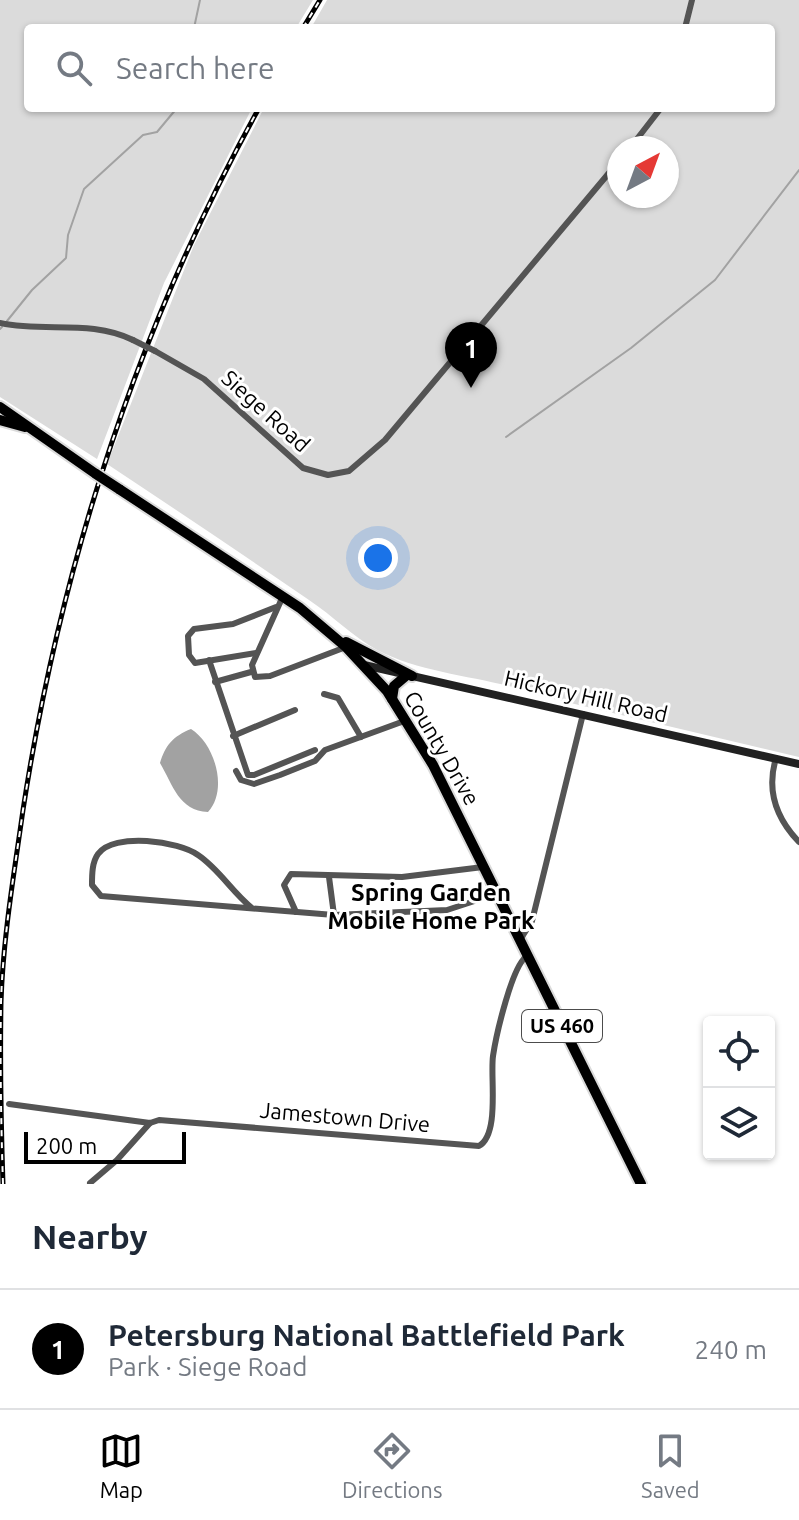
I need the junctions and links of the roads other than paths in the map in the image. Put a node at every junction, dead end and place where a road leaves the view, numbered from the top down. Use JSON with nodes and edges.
{"nodes":[{"id":1,"x":692,"y":0,"type":"edge"},
{"id":2,"x":686,"y":24,"type":"edge"},
{"id":3,"x":658,"y":112,"type":"edge"},
{"id":4,"x":639,"y":136,"type":"edge"},
{"id":5,"x":607,"y":175,"type":"edge"},
{"id":6,"x":0,"y":323,"type":"edge"},
{"id":7,"x":0,"y":407,"type":"edge"},
{"id":8,"x":0,"y":420,"type":"edge"},
{"id":9,"x":25,"y":427,"type":"junction"},
{"id":10,"x":283,"y":596,"type":"junction"},
{"id":11,"x":276,"y":607,"type":"junction"},
{"id":12,"x":334,"y":636,"type":"junction"},
{"id":13,"x":346,"y":647,"type":"junction"},
{"id":14,"x":256,"y":653,"type":"junction"},
{"id":15,"x":209,"y":660,"type":"junction"},
{"id":16,"x":364,"y":665,"type":"junction"},
{"id":17,"x":251,"y":672,"type":"junction"},
{"id":18,"x":410,"y":675,"type":"junction"},
{"id":19,"x":215,"y":682,"type":"junction"},
{"id":20,"x":324,"y":694,"type":"dead end"},
{"id":21,"x":392,"y":699,"type":"junction"},
{"id":22,"x":295,"y":710,"type":"dead end"},
{"id":23,"x":583,"y":714,"type":"junction"},
{"id":24,"x":407,"y":720,"type":"junction"},
{"id":25,"x":233,"y":736,"type":"junction"},
{"id":26,"x":361,"y":737,"type":"junction"},
{"id":27,"x":315,"y":750,"type":"dead end"},
{"id":28,"x":776,"y":758,"type":"junction"},
{"id":29,"x":799,"y":764,"type":"edge"},
{"id":30,"x":236,"y":771,"type":"dead end"},
{"id":31,"x":799,"y":842,"type":"edge"},
{"id":32,"x":483,"y":867,"type":"junction"},
{"id":33,"x":329,"y":877,"type":"junction"},
{"id":34,"x":496,"y":894,"type":"junction"},
{"id":35,"x":252,"y":908,"type":"junction"},
{"id":36,"x":296,"y":912,"type":"junction"},
{"id":37,"x":334,"y":915,"type":"junction"},
{"id":38,"x":519,"y":940,"type":"junction"},
{"id":39,"x":527,"y":956,"type":"junction"},
{"id":40,"x":9,"y":1104,"type":"dead end"},
{"id":41,"x":150,"y":1123,"type":"junction"},
{"id":42,"x":90,"y":1183,"type":"edge"},
{"id":43,"x":641,"y":1184,"type":"edge"}],
"edges":[{"from":1,"to":2,"type":"street"},
{"from":3,"to":4,"type":"street"},
{"from":5,"to":6,"type":"street","name":"Siege Road","bridge":true},
{"from":7,"to":9,"type":"highway","name":"County Drive","number":"US 460"},
{"from":8,"to":9,"type":"highway","name":"County Drive","number":"US 460"},
{"from":9,"to":10,"type":"highway","name":"County Drive","number":"US 460","bridge":true},
{"from":10,"to":11,"type":"street"},
{"from":10,"to":12,"type":"highway","name":"County Drive","number":"US 460"},
{"from":11,"to":14,"type":"street"},
{"from":11,"to":15,"type":"street"},
{"from":12,"to":13,"type":"highway","name":"County Drive","number":"US 460"},
{"from":12,"to":18,"type":"highway"},
{"from":13,"to":16,"type":"highway","name":"County Drive","number":"US 460"},
{"from":13,"to":17,"type":"street"},
{"from":14,"to":15,"type":"street"},
{"from":14,"to":17,"type":"street"},
{"from":15,"to":19,"type":"street"},
{"from":16,"to":18,"type":"street","name":"Hickory Hill Road"},
{"from":16,"to":21,"type":"highway","name":"County Drive","number":"US 460"},
{"from":17,"to":19,"type":"street"},
{"from":18,"to":21,"type":"highway"},
{"from":18,"to":23,"type":"street","name":"Hickory Hill Road"},
{"from":19,"to":25,"type":"street"},
{"from":20,"to":26,"type":"street"},
{"from":21,"to":24,"type":"highway","name":"County Drive","number":"US 460"},
{"from":22,"to":25,"type":"street"},
{"from":23,"to":28,"type":"street","name":"Hickory Hill Road"},
{"from":23,"to":38,"type":"street"},
{"from":24,"to":26,"type":"street"},
{"from":24,"to":32,"type":"highway","name":"County Drive","number":"US 460"},
{"from":25,"to":27,"type":"street"},
{"from":26,"to":30,"type":"street"},
{"from":28,"to":29,"type":"street","name":"Hickory Hill Road"},
{"from":28,"to":31,"type":"street"},
{"from":32,"to":33,"type":"street"},
{"from":32,"to":34,"type":"highway","name":"County Drive","number":"US 460"},
{"from":33,"to":36,"type":"street"},
{"from":33,"to":37,"type":"street"},
{"from":34,"to":37,"type":"street"},
{"from":34,"to":38,"type":"highway","name":"County Drive","number":"US 460"},
{"from":35,"to":35,"type":"street"},
{"from":35,"to":36,"type":"street"},
{"from":36,"to":37,"type":"street"},
{"from":38,"to":39,"type":"highway","name":"County Drive","number":"US 460"},
{"from":39,"to":41,"type":"street","name":"Jamestown Drive"},
{"from":39,"to":43,"type":"highway","name":"County Drive","number":"US 460"},
{"from":40,"to":41,"type":"street","name":"Jamestown Drive"},
{"from":41,"to":42,"type":"street"}]}
